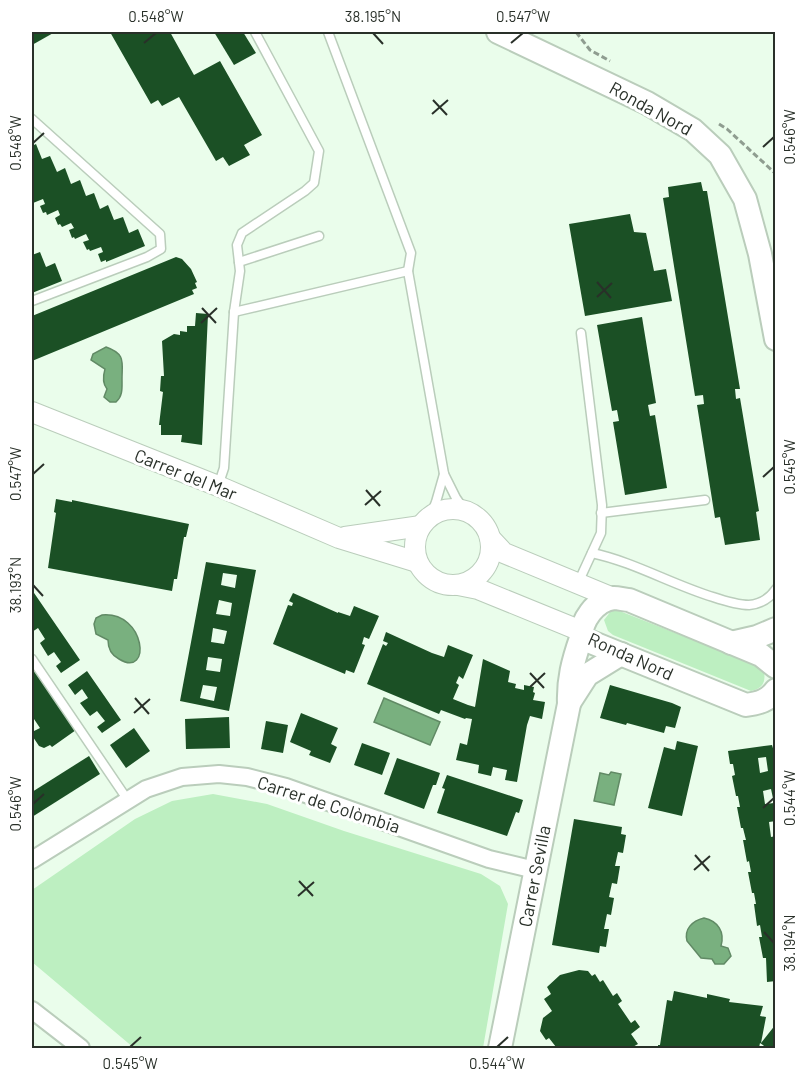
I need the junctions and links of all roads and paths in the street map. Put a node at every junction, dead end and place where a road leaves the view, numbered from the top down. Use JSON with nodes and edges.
{"nodes":[{"id":1,"x":255,"y":32,"type":"edge"},
{"id":2,"x":328,"y":32,"type":"edge"},
{"id":3,"x":498,"y":32,"type":"edge"},
{"id":4,"x":32,"y":119,"type":"edge"},
{"id":5,"x":319,"y":236,"type":"dead end"},
{"id":6,"x":239,"y":262,"type":"junction"},
{"id":7,"x":408,"y":271,"type":"junction"},
{"id":8,"x":32,"y":301,"type":"edge"},
{"id":9,"x":234,"y":312,"type":"junction"},
{"id":10,"x":581,"y":333,"type":"dead end"},
{"id":11,"x":776,"y":339,"type":"edge"},
{"id":12,"x":32,"y":412,"type":"edge"},
{"id":13,"x":444,"y":474,"type":"junction"},
{"id":14,"x":218,"y":486,"type":"junction"},
{"id":15,"x":705,"y":500,"type":"dead end"},
{"id":16,"x":465,"y":511,"type":"junction"},
{"id":17,"x":601,"y":513,"type":"junction"},
{"id":18,"x":425,"y":521,"type":"junction"},
{"id":19,"x":339,"y":538,"type":"junction"},
{"id":20,"x":490,"y":538,"type":"junction"},
{"id":21,"x":592,"y":554,"type":"junction"},
{"id":22,"x":417,"y":561,"type":"junction"},
{"id":23,"x":578,"y":584,"type":"junction"},
{"id":24,"x":458,"y":585,"type":"junction"},
{"id":25,"x":776,"y":589,"type":"edge"},
{"id":26,"x":614,"y":598,"type":"junction"},
{"id":27,"x":776,"y":628,"type":"edge"},
{"id":28,"x":581,"y":634,"type":"junction"},
{"id":29,"x":731,"y":642,"type":"junction"},
{"id":30,"x":621,"y":654,"type":"junction"},
{"id":31,"x":32,"y":659,"type":"edge"},
{"id":32,"x":776,"y":667,"type":"edge"},
{"id":33,"x":774,"y":697,"type":"edge"},
{"id":34,"x":568,"y":704,"type":"junction"},
{"id":35,"x":127,"y":799,"type":"junction"},
{"id":36,"x":32,"y":860,"type":"edge"},
{"id":37,"x":535,"y":870,"type":"junction"},
{"id":38,"x":32,"y":1010,"type":"edge"},
{"id":39,"x":81,"y":1048,"type":"edge"},
{"id":40,"x":500,"y":1048,"type":"edge"}],
"edges":[{"from":1,"to":6,"type":"lane"},
{"from":2,"to":7,"type":"lane"},
{"from":3,"to":11,"type":"main road","name":"Ronda Nord"},
{"from":4,"to":8,"type":"lane"},
{"from":5,"to":6,"type":"lane"},
{"from":6,"to":9,"type":"lane"},
{"from":7,"to":9,"type":"lane"},
{"from":7,"to":13,"type":"lane"},
{"from":9,"to":14,"type":"lane"},
{"from":10,"to":17,"type":"lane"},
{"from":12,"to":14,"type":"street","name":"Carrer del Mar"},
{"from":13,"to":16,"type":"lane"},
{"from":13,"to":18,"type":"lane"},
{"from":14,"to":19,"type":"street","name":"Carrer del Mar"},
{"from":15,"to":17,"type":"lane"},
{"from":16,"to":18,"type":"street"},
{"from":16,"to":20,"type":"street"},
{"from":17,"to":21,"type":"lane"},
{"from":18,"to":19,"type":"street"},
{"from":18,"to":22,"type":"street"},
{"from":19,"to":22,"type":"street","name":"Carrer del Mar"},
{"from":20,"to":23,"type":"street"},
{"from":20,"to":24,"type":"street"},
{"from":21,"to":23,"type":"lane"},
{"from":21,"to":25,"type":"lane"},
{"from":22,"to":24,"type":"street"},
{"from":23,"to":26,"type":"street"},
{"from":24,"to":28,"type":"street"},
{"from":26,"to":28,"type":"main road","name":"Ronda Nord"},
{"from":26,"to":29,"type":"main road"},
{"from":27,"to":29,"type":"main road"},
{"from":28,"to":30,"type":"main road","name":"Ronda Nord"},
{"from":28,"to":34,"type":"main road","name":"Carrer Sevilla"},
{"from":29,"to":32,"type":"main road"},
{"from":30,"to":33,"type":"main road","name":"Ronda Nord"},
{"from":30,"to":34,"type":"main road","name":"Carrer Sevilla"},
{"from":31,"to":35,"type":"lane"},
{"from":34,"to":37,"type":"main road","name":"Carrer Sevilla"},
{"from":35,"to":36,"type":"street","name":"Carrer de Colòmbia"},
{"from":35,"to":37,"type":"street","name":"Carrer de Colòmbia"},
{"from":37,"to":40,"type":"main road","name":"Carrer Sevilla"},
{"from":38,"to":39,"type":"street"}]}
